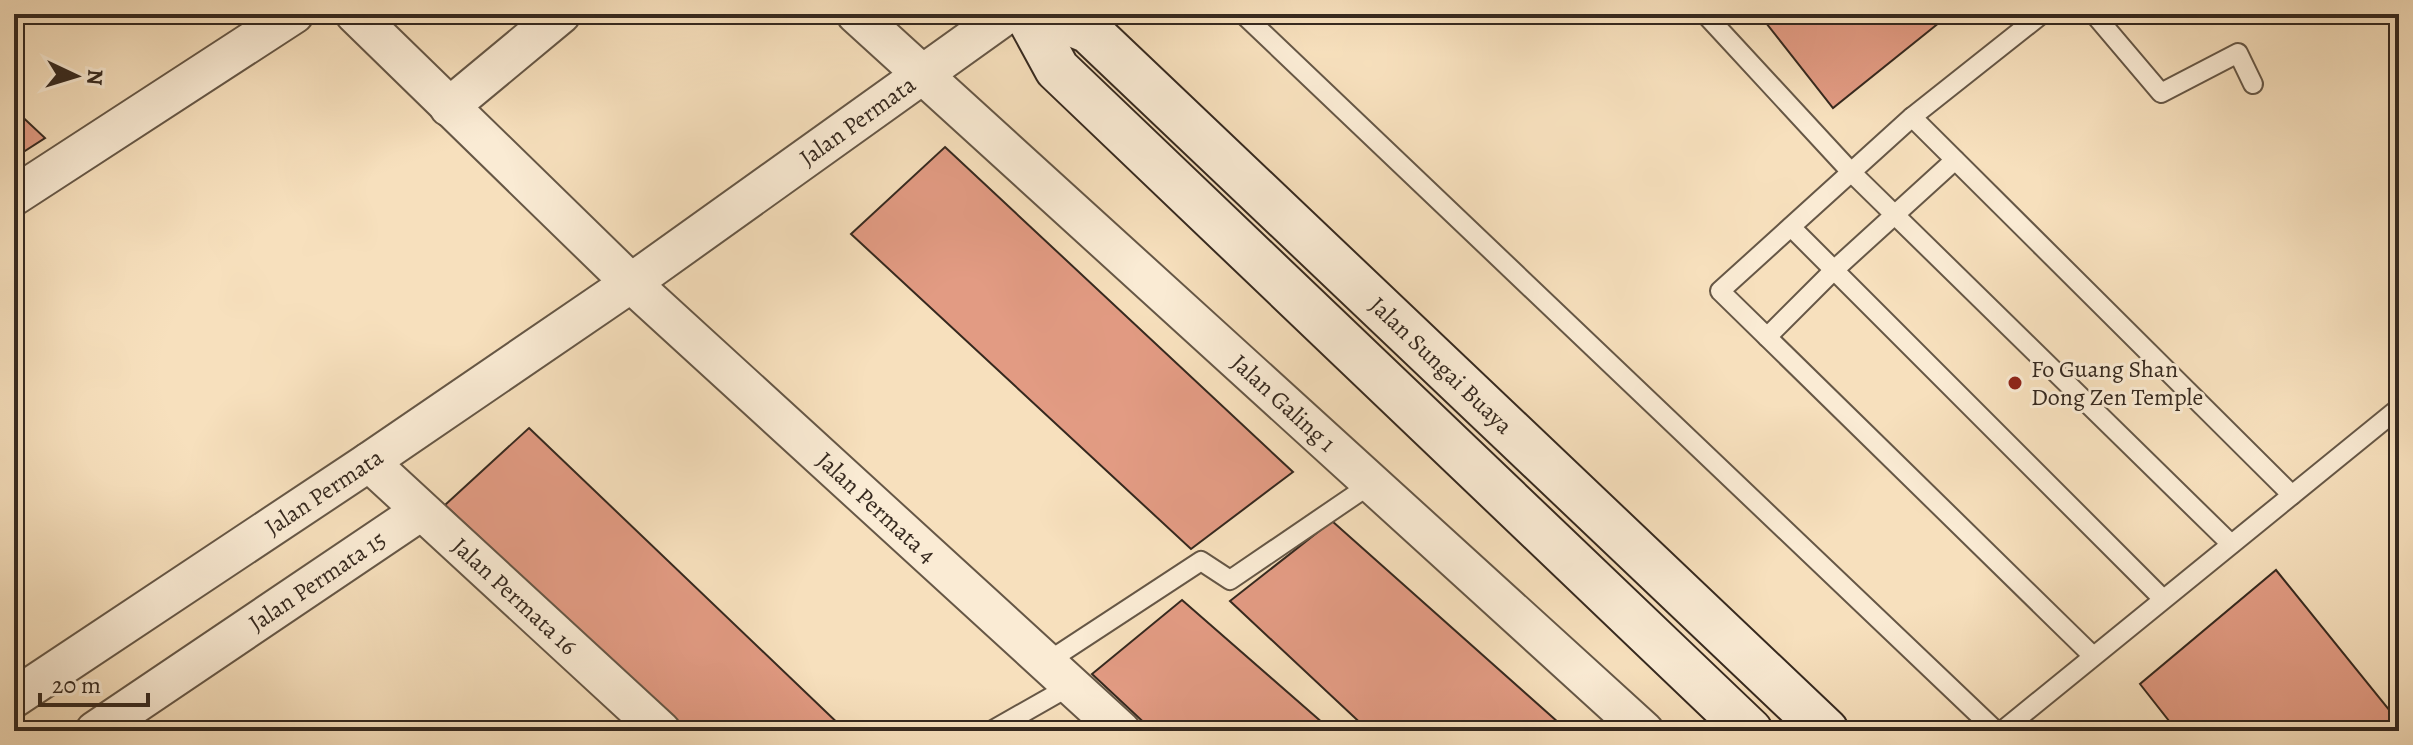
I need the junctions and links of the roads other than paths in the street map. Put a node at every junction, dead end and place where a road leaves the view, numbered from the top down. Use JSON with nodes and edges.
{"nodes":[{"id":1,"x":294,"y":14,"type":"edge"},
{"id":2,"x":355,"y":14,"type":"edge"},
{"id":3,"x":561,"y":14,"type":"edge"},
{"id":4,"x":856,"y":14,"type":"edge"},
{"id":5,"x":1007,"y":14,"type":"edge"},
{"id":6,"x":1027,"y":14,"type":"edge"},
{"id":7,"x":1048,"y":14,"type":"edge"},
{"id":8,"x":1243,"y":14,"type":"edge"},
{"id":9,"x":1705,"y":14,"type":"edge"},
{"id":10,"x":2042,"y":14,"type":"edge"},
{"id":11,"x":2094,"y":14,"type":"edge"},
{"id":12,"x":921,"y":75,"type":"junction"},
{"id":13,"x":2253,"y":84,"type":"dead end"},
{"id":14,"x":449,"y":107,"type":"junction"},
{"id":15,"x":1912,"y":117,"type":"junction"},
{"id":16,"x":1955,"y":160,"type":"junction"},
{"id":17,"x":1851,"y":172,"type":"junction"},
{"id":18,"x":14,"y":196,"type":"edge"},
{"id":19,"x":1895,"y":215,"type":"junction"},
{"id":20,"x":1791,"y":227,"type":"junction"},
{"id":21,"x":1834,"y":270,"type":"junction"},
{"id":22,"x":631,"y":283,"type":"junction"},
{"id":23,"x":1767,"y":337,"type":"junction"},
{"id":24,"x":2399,"y":408,"type":"edge"},
{"id":25,"x":369,"y":462,"type":"junction"},
{"id":26,"x":1371,"y":484,"type":"junction"},
{"id":27,"x":2292,"y":495,"type":"junction"},
{"id":28,"x":421,"y":511,"type":"junction"},
{"id":29,"x":2231,"y":544,"type":"junction"},
{"id":30,"x":2163,"y":599,"type":"junction"},
{"id":31,"x":2093,"y":656,"type":"junction"},
{"id":32,"x":1060,"y":674,"type":"junction"},
{"id":33,"x":14,"y":698,"type":"edge"},
{"id":34,"x":649,"y":728,"type":"edge"},
{"id":35,"x":95,"y":731,"type":"edge"},
{"id":36,"x":991,"y":731,"type":"edge"},
{"id":37,"x":1121,"y":731,"type":"edge"},
{"id":38,"x":1644,"y":731,"type":"edge"},
{"id":39,"x":1750,"y":731,"type":"edge"},
{"id":40,"x":1826,"y":731,"type":"edge"},
{"id":41,"x":1999,"y":731,"type":"edge"}],
"edges":[{"from":1,"to":18,"type":"street"},
{"from":2,"to":14,"type":"street"},
{"from":3,"to":14,"type":"street"},
{"from":4,"to":12,"type":"street","name":"Jalan Galing 1"},
{"from":5,"to":12,"type":"street","name":"Jalan Permata"},
{"from":6,"to":39,"type":"street","name":"Jalan Sungai Buaya"},
{"from":7,"to":40,"type":"street","name":"Jalan Sungai Buaya"},
{"from":8,"to":41,"type":"lane"},
{"from":9,"to":17,"type":"lane"},
{"from":10,"to":15,"type":"lane"},
{"from":11,"to":13,"type":"lane"},
{"from":12,"to":22,"type":"street","name":"Jalan Permata"},
{"from":12,"to":26,"type":"street","name":"Jalan Galing 1"},
{"from":14,"to":22,"type":"street"},
{"from":15,"to":16,"type":"lane"},
{"from":15,"to":17,"type":"lane"},
{"from":16,"to":19,"type":"lane"},
{"from":16,"to":27,"type":"lane"},
{"from":17,"to":19,"type":"lane"},
{"from":17,"to":20,"type":"lane"},
{"from":19,"to":21,"type":"lane"},
{"from":19,"to":29,"type":"lane"},
{"from":20,"to":21,"type":"lane"},
{"from":20,"to":23,"type":"lane"},
{"from":21,"to":23,"type":"lane"},
{"from":21,"to":30,"type":"lane"},
{"from":22,"to":25,"type":"street","name":"Jalan Permata"},
{"from":22,"to":32,"type":"street","name":"Jalan Permata 4"},
{"from":23,"to":31,"type":"lane"},
{"from":24,"to":27,"type":"lane"},
{"from":25,"to":28,"type":"street","name":"Jalan Permata 16"},
{"from":25,"to":33,"type":"street","name":"Jalan Permata"},
{"from":26,"to":32,"type":"lane"},
{"from":26,"to":38,"type":"street","name":"Jalan Galing 1"},
{"from":27,"to":29,"type":"lane"},
{"from":28,"to":34,"type":"street","name":"Jalan Permata 16"},
{"from":28,"to":35,"type":"street","name":"Jalan Permata 15"},
{"from":29,"to":30,"type":"lane"},
{"from":30,"to":31,"type":"lane"},
{"from":31,"to":41,"type":"lane"},
{"from":32,"to":36,"type":"lane"},
{"from":32,"to":37,"type":"street","name":"Jalan Permata 4"}]}
